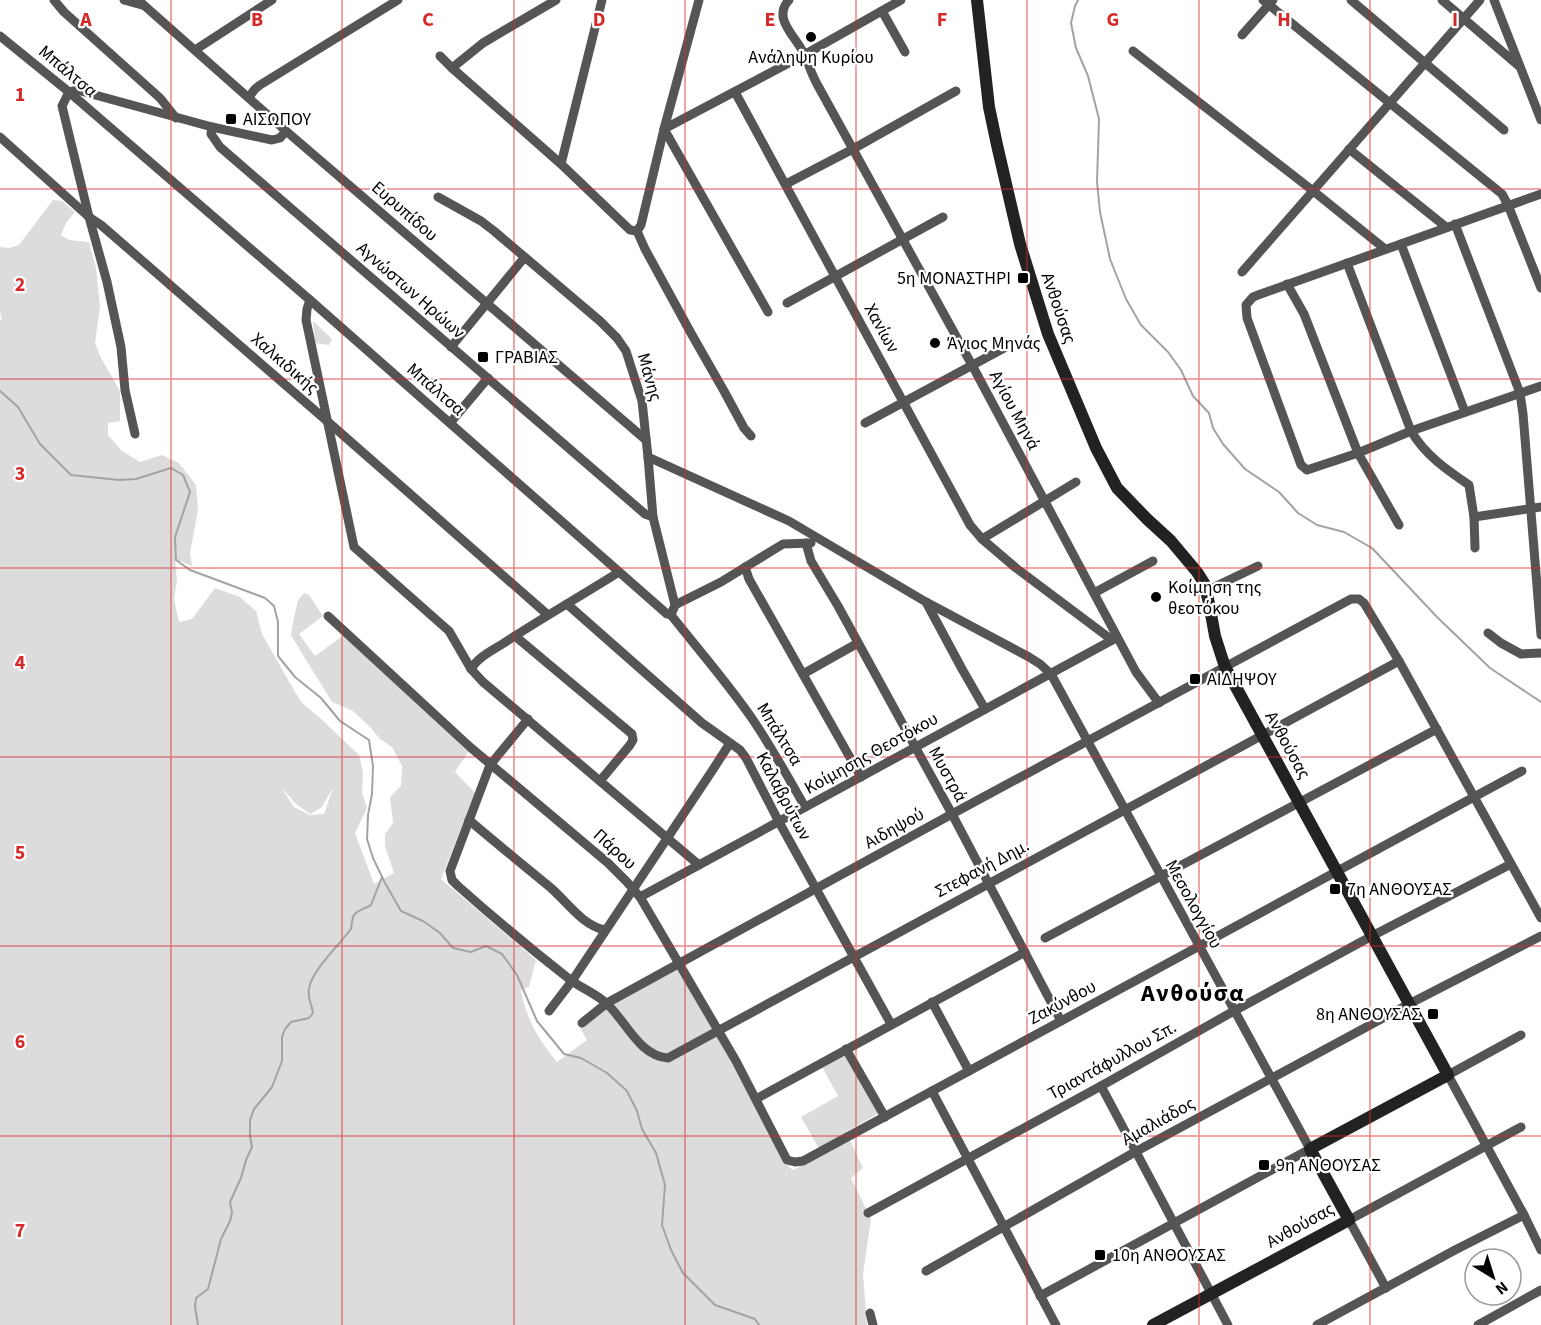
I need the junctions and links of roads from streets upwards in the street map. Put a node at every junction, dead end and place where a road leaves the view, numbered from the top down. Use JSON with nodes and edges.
{"nodes":[{"id":1,"x":54,"y":0,"type":"edge"},
{"id":2,"x":124,"y":0,"type":"edge"},
{"id":3,"x":272,"y":0,"type":"edge"},
{"id":4,"x":398,"y":0,"type":"edge"},
{"id":5,"x":556,"y":0,"type":"edge"},
{"id":6,"x":602,"y":0,"type":"edge"},
{"id":7,"x":699,"y":0,"type":"edge"},
{"id":8,"x":789,"y":0,"type":"edge"},
{"id":9,"x":901,"y":0,"type":"edge"},
{"id":10,"x":977,"y":0,"type":"edge"},
{"id":11,"x":1351,"y":0,"type":"edge"},
{"id":12,"x":1442,"y":0,"type":"edge"},
{"id":13,"x":1480,"y":0,"type":"edge"},
{"id":14,"x":1494,"y":0,"type":"edge"},
{"id":15,"x":145,"y":2,"type":"edge"},
{"id":16,"x":1268,"y":2,"type":"edge"},
{"id":17,"x":882,"y":10,"type":"junction"},
{"id":18,"x":1464,"y":18,"type":"junction"},
{"id":19,"x":1242,"y":35,"type":"dead end"},
{"id":20,"x":0,"y":36,"type":"edge"},
{"id":21,"x":195,"y":50,"type":"junction"},
{"id":22,"x":1133,"y":51,"type":"dead end"},
{"id":23,"x":905,"y":52,"type":"dead end"},
{"id":24,"x":804,"y":55,"type":"junction"},
{"id":25,"x":440,"y":56,"type":"dead end"},
{"id":26,"x":1425,"y":62,"type":"junction"},
{"id":27,"x":452,"y":68,"type":"junction"},
{"id":28,"x":1521,"y":68,"type":"junction"},
{"id":29,"x":69,"y":92,"type":"junction"},
{"id":30,"x":735,"y":92,"type":"junction"},
{"id":31,"x":956,"y":92,"type":"dead end"},
{"id":32,"x":249,"y":98,"type":"junction"},
{"id":33,"x":1389,"y":103,"type":"junction"},
{"id":34,"x":176,"y":118,"type":"junction"},
{"id":35,"x":1541,"y":120,"type":"edge"},
{"id":36,"x":212,"y":127,"type":"junction"},
{"id":37,"x":664,"y":129,"type":"junction"},
{"id":38,"x":1504,"y":130,"type":"dead end"},
{"id":39,"x":286,"y":131,"type":"junction"},
{"id":40,"x":0,"y":137,"type":"edge"},
{"id":41,"x":853,"y":149,"type":"junction"},
{"id":42,"x":1349,"y":149,"type":"junction"},
{"id":43,"x":561,"y":164,"type":"junction"},
{"id":44,"x":786,"y":184,"type":"junction"},
{"id":45,"x":1312,"y":190,"type":"junction"},
{"id":46,"x":1541,"y":194,"type":"edge"},
{"id":47,"x":438,"y":197,"type":"dead end"},
{"id":48,"x":1508,"y":205,"type":"junction"},
{"id":49,"x":89,"y":217,"type":"junction"},
{"id":50,"x":943,"y":217,"type":"dead end"},
{"id":51,"x":1451,"y":226,"type":"junction"},
{"id":52,"x":637,"y":231,"type":"junction"},
{"id":53,"x":903,"y":239,"type":"junction"},
{"id":54,"x":1401,"y":244,"type":"junction"},
{"id":55,"x":1385,"y":249,"type":"junction"},
{"id":56,"x":524,"y":258,"type":"junction"},
{"id":57,"x":1347,"y":263,"type":"junction"},
{"id":58,"x":1242,"y":272,"type":"dead end"},
{"id":59,"x":835,"y":276,"type":"junction"},
{"id":60,"x":1287,"y":285,"type":"junction"},
{"id":61,"x":1541,"y":288,"type":"edge"},
{"id":62,"x":310,"y":300,"type":"junction"},
{"id":63,"x":487,"y":303,"type":"junction"},
{"id":64,"x":787,"y":303,"type":"dead end"},
{"id":65,"x":768,"y":312,"type":"dead end"},
{"id":66,"x":452,"y":347,"type":"junction"},
{"id":67,"x":1006,"y":347,"type":"dead end"},
{"id":68,"x":972,"y":365,"type":"junction"},
{"id":69,"x":488,"y":378,"type":"junction"},
{"id":70,"x":1541,"y":386,"type":"edge"},
{"id":71,"x":1520,"y":393,"type":"junction"},
{"id":72,"x":904,"y":402,"type":"junction"},
{"id":73,"x":1465,"y":412,"type":"junction"},
{"id":74,"x":327,"y":421,"type":"junction"},
{"id":75,"x":450,"y":423,"type":"junction"},
{"id":76,"x":865,"y":423,"type":"dead end"},
{"id":77,"x":1411,"y":431,"type":"junction"},
{"id":78,"x":135,"y":434,"type":"dead end"},
{"id":79,"x":751,"y":436,"type":"dead end"},
{"id":80,"x":646,"y":440,"type":"junction"},
{"id":81,"x":1358,"y":453,"type":"junction"},
{"id":82,"x":648,"y":457,"type":"junction"},
{"id":83,"x":1076,"y":482,"type":"dead end"},
{"id":84,"x":1045,"y":501,"type":"junction"},
{"id":85,"x":1541,"y":507,"type":"edge"},
{"id":86,"x":1530,"y":509,"type":"junction"},
{"id":87,"x":653,"y":517,"type":"junction"},
{"id":88,"x":1474,"y":517,"type":"junction"},
{"id":89,"x":1400,"y":525,"type":"dead end"},
{"id":90,"x":982,"y":539,"type":"junction"},
{"id":91,"x":819,"y":540,"type":"junction"},
{"id":92,"x":806,"y":543,"type":"junction"},
{"id":93,"x":1475,"y":548,"type":"dead end"},
{"id":94,"x":1153,"y":561,"type":"dead end"},
{"id":95,"x":1258,"y":566,"type":"dead end"},
{"id":96,"x":745,"y":567,"type":"junction"},
{"id":97,"x":619,"y":572,"type":"junction"},
{"id":98,"x":1206,"y":591,"type":"junction"},
{"id":99,"x":1094,"y":593,"type":"junction"},
{"id":100,"x":926,"y":602,"type":"junction"},
{"id":101,"x":567,"y":604,"type":"junction"},
{"id":102,"x":675,"y":605,"type":"junction"},
{"id":103,"x":548,"y":615,"type":"junction"},
{"id":104,"x":671,"y":615,"type":"junction"},
{"id":105,"x":328,"y":616,"type":"dead end"},
{"id":106,"x":1488,"y":633,"type":"dead end"},
{"id":107,"x":1541,"y":635,"type":"edge"},
{"id":108,"x":515,"y":636,"type":"junction"},
{"id":109,"x":1115,"y":639,"type":"junction"},
{"id":110,"x":858,"y":643,"type":"junction"},
{"id":111,"x":1541,"y":653,"type":"edge"},
{"id":112,"x":1399,"y":661,"type":"junction"},
{"id":113,"x":1225,"y":667,"type":"junction"},
{"id":114,"x":471,"y":669,"type":"junction"},
{"id":115,"x":803,"y":674,"type":"junction"},
{"id":116,"x":1051,"y":674,"type":"junction"},
{"id":117,"x":1159,"y":703,"type":"junction"},
{"id":118,"x":985,"y":709,"type":"junction"},
{"id":119,"x":528,"y":719,"type":"junction"},
{"id":120,"x":1437,"y":729,"type":"junction"},
{"id":121,"x":1262,"y":735,"type":"junction"},
{"id":122,"x":1088,"y":742,"type":"junction"},
{"id":123,"x":730,"y":743,"type":"junction"},
{"id":124,"x":915,"y":748,"type":"junction"},
{"id":125,"x":490,"y":765,"type":"junction"},
{"id":126,"x":1522,"y":771,"type":"dead end"},
{"id":127,"x":861,"y":777,"type":"junction"},
{"id":128,"x":600,"y":781,"type":"junction"},
{"id":129,"x":1474,"y":797,"type":"junction"},
{"id":130,"x":1298,"y":802,"type":"junction"},
{"id":131,"x":805,"y":807,"type":"junction"},
{"id":132,"x":1125,"y":810,"type":"junction"},
{"id":133,"x":952,"y":814,"type":"junction"},
{"id":134,"x":469,"y":820,"type":"junction"},
{"id":135,"x":779,"y":822,"type":"junction"},
{"id":136,"x":667,"y":838,"type":"junction"},
{"id":137,"x":1511,"y":864,"type":"junction"},
{"id":138,"x":699,"y":865,"type":"junction"},
{"id":139,"x":1336,"y":872,"type":"junction"},
{"id":140,"x":1161,"y":876,"type":"junction"},
{"id":141,"x":988,"y":884,"type":"junction"},
{"id":142,"x":633,"y":889,"type":"junction"},
{"id":143,"x":817,"y":889,"type":"junction"},
{"id":144,"x":640,"y":897,"type":"junction"},
{"id":145,"x":1541,"y":918,"type":"edge"},
{"id":146,"x":605,"y":930,"type":"junction"},
{"id":147,"x":1372,"y":936,"type":"junction"},
{"id":148,"x":1541,"y":936,"type":"edge"},
{"id":149,"x":1045,"y":938,"type":"dead end"},
{"id":150,"x":1199,"y":946,"type":"junction"},
{"id":151,"x":1025,"y":952,"type":"junction"},
{"id":152,"x":854,"y":956,"type":"junction"},
{"id":153,"x":678,"y":964,"type":"junction"},
{"id":154,"x":572,"y":981,"type":"junction"},
{"id":155,"x":932,"y":1002,"type":"junction"},
{"id":156,"x":607,"y":1003,"type":"junction"},
{"id":157,"x":1408,"y":1004,"type":"junction"},
{"id":158,"x":549,"y":1011,"type":"dead end"},
{"id":159,"x":1234,"y":1011,"type":"junction"},
{"id":160,"x":1061,"y":1021,"type":"junction"},
{"id":161,"x":582,"y":1023,"type":"dead end"},
{"id":162,"x":891,"y":1024,"type":"junction"},
{"id":163,"x":717,"y":1030,"type":"junction"},
{"id":164,"x":1521,"y":1035,"type":"dead end"},
{"id":165,"x":846,"y":1049,"type":"junction"},
{"id":166,"x":969,"y":1071,"type":"junction"},
{"id":167,"x":1448,"y":1075,"type":"junction"},
{"id":168,"x":1271,"y":1078,"type":"junction"},
{"id":169,"x":1101,"y":1086,"type":"junction"},
{"id":170,"x":932,"y":1091,"type":"junction"},
{"id":171,"x":756,"y":1099,"type":"junction"},
{"id":172,"x":885,"y":1117,"type":"junction"},
{"id":173,"x":1521,"y":1127,"type":"dead end"},
{"id":174,"x":1486,"y":1146,"type":"junction"},
{"id":175,"x":1310,"y":1149,"type":"junction"},
{"id":176,"x":1135,"y":1152,"type":"junction"},
{"id":177,"x":968,"y":1158,"type":"junction"},
{"id":178,"x":803,"y":1161,"type":"joint"},
{"id":179,"x":868,"y":1213,"type":"dead end"},
{"id":180,"x":1524,"y":1215,"type":"junction"},
{"id":181,"x":1349,"y":1220,"type":"junction"},
{"id":182,"x":1173,"y":1223,"type":"junction"},
{"id":183,"x":1004,"y":1227,"type":"junction"},
{"id":184,"x":1541,"y":1250,"type":"edge"},
{"id":185,"x":926,"y":1271,"type":"dead end"},
{"id":186,"x":1386,"y":1288,"type":"junction"},
{"id":187,"x":1541,"y":1290,"type":"edge"},
{"id":188,"x":1211,"y":1293,"type":"junction"},
{"id":189,"x":1040,"y":1296,"type":"junction"},
{"id":190,"x":870,"y":1313,"type":"dead end"},
{"id":191,"x":873,"y":1325,"type":"edge"},
{"id":192,"x":1056,"y":1325,"type":"edge"},
{"id":193,"x":1153,"y":1325,"type":"edge"},
{"id":194,"x":1228,"y":1325,"type":"edge"},
{"id":195,"x":1317,"y":1325,"type":"edge"},
{"id":196,"x":1478,"y":1325,"type":"edge"}],
"edges":[{"from":1,"to":34,"type":"street"},
{"from":2,"to":15,"type":"street"},
{"from":3,"to":21,"type":"street"},
{"from":4,"to":32,"type":"street"},
{"from":5,"to":27,"type":"street"},
{"from":6,"to":43,"type":"street"},
{"from":7,"to":37,"type":"street"},
{"from":8,"to":24,"type":"street","name":"Αγίου Μηνά"},
{"from":9,"to":17,"type":"street"},
{"from":10,"to":98,"type":"street","name":"Ανθούσας"},
{"from":11,"to":26,"type":"street"},
{"from":12,"to":18,"type":"street"},
{"from":13,"to":18,"type":"street"},
{"from":14,"to":28,"type":"street"},
{"from":15,"to":21,"type":"street","name":"Ευρυπίδου"},
{"from":16,"to":19,"type":"street"},
{"from":16,"to":33,"type":"street"},
{"from":17,"to":23,"type":"street"},
{"from":17,"to":24,"type":"street"},
{"from":18,"to":26,"type":"street"},
{"from":18,"to":28,"type":"street"},
{"from":20,"to":29,"type":"street","name":"Μπάλτσα"},
{"from":21,"to":32,"type":"street","name":"Ευρυπίδου"},
{"from":22,"to":45,"type":"street"},
{"from":24,"to":30,"type":"street"},
{"from":24,"to":41,"type":"street","name":"Αγίου Μηνά"},
{"from":25,"to":27,"type":"street"},
{"from":26,"to":33,"type":"street"},
{"from":26,"to":38,"type":"street"},
{"from":27,"to":43,"type":"street"},
{"from":28,"to":35,"type":"street"},
{"from":29,"to":34,"type":"street"},
{"from":29,"to":49,"type":"street"},
{"from":29,"to":62,"type":"street","name":"Μπάλτσα"},
{"from":30,"to":37,"type":"street"},
{"from":30,"to":44,"type":"street","name":"Χανίων"},
{"from":31,"to":41,"type":"street"},
{"from":32,"to":39,"type":"street","name":"Ευρυπίδου"},
{"from":33,"to":42,"type":"street"},
{"from":33,"to":48,"type":"street"},
{"from":34,"to":36,"type":"street"},
{"from":36,"to":39,"type":"street"},
{"from":36,"to":66,"type":"street","name":"Αγνώστων Ηρώων"},
{"from":37,"to":52,"type":"street"},
{"from":37,"to":65,"type":"street"},
{"from":39,"to":63,"type":"street","name":"Ευρυπίδου"},
{"from":40,"to":49,"type":"street","name":"Χαλκιδικής"},
{"from":41,"to":44,"type":"street"},
{"from":41,"to":53,"type":"street","name":"Αγίου Μηνά"},
{"from":42,"to":45,"type":"street"},
{"from":42,"to":51,"type":"street"},
{"from":43,"to":52,"type":"street"},
{"from":44,"to":59,"type":"street","name":"Χανίων"},
{"from":45,"to":55,"type":"street"},
{"from":45,"to":58,"type":"street"},
{"from":46,"to":48,"type":"street"},
{"from":47,"to":56,"type":"street","name":"Μάνης"},
{"from":48,"to":51,"type":"street"},
{"from":48,"to":61,"type":"street"},
{"from":49,"to":74,"type":"street","name":"Χαλκιδικής"},
{"from":49,"to":78,"type":"street"},
{"from":50,"to":53,"type":"street"},
{"from":51,"to":54,"type":"street"},
{"from":51,"to":71,"type":"street"},
{"from":52,"to":79,"type":"street"},
{"from":53,"to":59,"type":"street"},
{"from":53,"to":68,"type":"street","name":"Αγίου Μηνά"},
{"from":54,"to":55,"type":"street"},
{"from":54,"to":73,"type":"street"},
{"from":55,"to":57,"type":"street"},
{"from":56,"to":63,"type":"street"},
{"from":56,"to":80,"type":"street","name":"Μάνης"},
{"from":57,"to":60,"type":"street"},
{"from":57,"to":77,"type":"street"},
{"from":59,"to":64,"type":"street"},
{"from":59,"to":72,"type":"street","name":"Χανίων"},
{"from":60,"to":81,"type":"street"},
{"from":60,"to":81,"type":"street"},
{"from":62,"to":74,"type":"street"},
{"from":62,"to":75,"type":"street","name":"Μπάλτσα"},
{"from":63,"to":66,"type":"street"},
{"from":63,"to":80,"type":"street","name":"Ευρυπίδου"},
{"from":66,"to":69,"type":"street","name":"Αγνώστων Ηρώων"},
{"from":67,"to":68,"type":"street"},
{"from":68,"to":72,"type":"street"},
{"from":68,"to":84,"type":"street","name":"Αγίου Μηνά"},
{"from":69,"to":75,"type":"street"},
{"from":69,"to":87,"type":"street","name":"Αγνώστων Ηρώων"},
{"from":70,"to":71,"type":"street"},
{"from":71,"to":73,"type":"street"},
{"from":71,"to":86,"type":"street"},
{"from":72,"to":76,"type":"street"},
{"from":72,"to":90,"type":"street","name":"Χανίων"},
{"from":73,"to":77,"type":"street"},
{"from":74,"to":103,"type":"street","name":"Χαλκιδικής"},
{"from":74,"to":114,"type":"street"},
{"from":75,"to":97,"type":"street","name":"Μπάλτσα"},
{"from":77,"to":81,"type":"street"},
{"from":77,"to":88,"type":"street"},
{"from":80,"to":82,"type":"street","name":"Μάνης"},
{"from":81,"to":89,"type":"street"},
{"from":82,"to":87,"type":"street","name":"Μάνης"},
{"from":82,"to":91,"type":"street"},
{"from":83,"to":84,"type":"street"},
{"from":84,"to":90,"type":"street"},
{"from":84,"to":99,"type":"street","name":"Αγίου Μηνά"},
{"from":85,"to":86,"type":"street"},
{"from":86,"to":88,"type":"street"},
{"from":86,"to":107,"type":"street"},
{"from":87,"to":102,"type":"street","name":"Μάνης"},
{"from":88,"to":93,"type":"street"},
{"from":90,"to":109,"type":"street","name":"Χανίων"},
{"from":91,"to":92,"type":"street"},
{"from":91,"to":100,"type":"street"},
{"from":92,"to":96,"type":"street"},
{"from":92,"to":110,"type":"street","name":"Μυστρά"},
{"from":94,"to":99,"type":"street"},
{"from":95,"to":98,"type":"street"},
{"from":96,"to":102,"type":"street"},
{"from":96,"to":115,"type":"street"},
{"from":97,"to":101,"type":"street"},
{"from":97,"to":104,"type":"street","name":"Μπάλτσα"},
{"from":98,"to":113,"type":"street","name":"Ανθούσας"},
{"from":99,"to":109,"type":"street","name":"Αγίου Μηνά"},
{"from":100,"to":116,"type":"street"},
{"from":100,"to":118,"type":"street"},
{"from":101,"to":103,"type":"street"},
{"from":101,"to":123,"type":"street","name":"Καλαβρύτων"},
{"from":102,"to":104,"type":"street"},
{"from":103,"to":108,"type":"street"},
{"from":104,"to":131,"type":"street","name":"Μπάλτσα"},
{"from":105,"to":125,"type":"street","name":"Πάρου"},
{"from":106,"to":111,"type":"street"},
{"from":108,"to":114,"type":"street"},
{"from":108,"to":128,"type":"street"},
{"from":109,"to":116,"type":"street","name":"Κοίμησης Θεοτόκου"},
{"from":109,"to":117,"type":"street","name":"Αγίου Μηνά"},
{"from":110,"to":115,"type":"street"},
{"from":110,"to":124,"type":"street","name":"Μυστρά"},
{"from":112,"to":113,"type":"street","name":"Αιδηψού"},
{"from":112,"to":120,"type":"street"},
{"from":112,"to":121,"type":"street","name":"Στεφανή Δημ."},
{"from":113,"to":117,"type":"street","name":"Αιδηψού"},
{"from":113,"to":121,"type":"street","name":"Ανθούσας"},
{"from":114,"to":119,"type":"street"},
{"from":115,"to":127,"type":"street"},
{"from":116,"to":118,"type":"street","name":"Κοίμησης Θεοτόκου"},
{"from":116,"to":122,"type":"street","name":"Μεσολογγίου"},
{"from":117,"to":122,"type":"street","name":"Αιδηψού"},
{"from":118,"to":124,"type":"street","name":"Κοίμησης Θεοτόκου"},
{"from":119,"to":125,"type":"street"},
{"from":119,"to":128,"type":"street"},
{"from":120,"to":129,"type":"street"},
{"from":120,"to":130,"type":"street"},
{"from":121,"to":130,"type":"street","name":"Ανθούσας"},
{"from":121,"to":132,"type":"street","name":"Στεφανή Δημ."},
{"from":122,"to":132,"type":"street","name":"Μεσολογγίου"},
{"from":122,"to":133,"type":"street","name":"Αιδηψού"},
{"from":123,"to":135,"type":"street","name":"Καλαβρύτων"},
{"from":123,"to":136,"type":"street"},
{"from":124,"to":127,"type":"street","name":"Κοίμησης Θεοτόκου"},
{"from":124,"to":133,"type":"street","name":"Μυστρά"},
{"from":125,"to":134,"type":"street"},
{"from":125,"to":142,"type":"street","name":"Πάρου"},
{"from":126,"to":129,"type":"street","name":"Ζακύνθου"},
{"from":127,"to":131,"type":"street","name":"Κοίμησης Θεοτόκου"},
{"from":128,"to":136,"type":"street"},
{"from":129,"to":137,"type":"street"},
{"from":129,"to":139,"type":"street","name":"Ζακύνθου"},
{"from":130,"to":139,"type":"street","name":"Ανθούσας"},
{"from":130,"to":140,"type":"street"},
{"from":131,"to":135,"type":"street","name":"Κοίμησης Θεοτόκου"},
{"from":132,"to":140,"type":"street","name":"Μεσολογγίου"},
{"from":132,"to":141,"type":"street","name":"Στεφανή Δημ."},
{"from":133,"to":141,"type":"street","name":"Μυστρά"},
{"from":133,"to":143,"type":"street","name":"Αιδηψού"},
{"from":134,"to":146,"type":"street"},
{"from":134,"to":154,"type":"street"},
{"from":135,"to":138,"type":"street","name":"Κοίμησης Θεοτόκου"},
{"from":135,"to":143,"type":"street","name":"Καλαβρύτων"},
{"from":136,"to":138,"type":"street"},
{"from":136,"to":142,"type":"street"},
{"from":137,"to":145,"type":"street"},
{"from":137,"to":147,"type":"street","name":"Τριαντάφυλλου Σπ."},
{"from":138,"to":144,"type":"street","name":"Κοίμησης Θεοτόκου"},
{"from":139,"to":147,"type":"street","name":"Ανθούσας"},
{"from":139,"to":150,"type":"street","name":"Ζακύνθου"},
{"from":140,"to":149,"type":"street"},
{"from":140,"to":150,"type":"street","name":"Μεσολογγίου"},
{"from":141,"to":151,"type":"street","name":"Μυστρά"},
{"from":141,"to":152,"type":"street","name":"Στεφανή Δημ."},
{"from":142,"to":144,"type":"street","name":"Πάρου"},
{"from":142,"to":146,"type":"street"},
{"from":143,"to":152,"type":"street","name":"Καλαβρύτων"},
{"from":143,"to":153,"type":"street","name":"Αιδηψού"},
{"from":144,"to":153,"type":"street","name":"Πάρου"},
{"from":146,"to":154,"type":"street"},
{"from":147,"to":157,"type":"street","name":"Ανθούσας"},
{"from":147,"to":159,"type":"street","name":"Τριαντάφυλλου Σπ."},
{"from":148,"to":157,"type":"street","name":"Αμαλιάδος"},
{"from":150,"to":159,"type":"street","name":"Μεσολογγίου"},
{"from":150,"to":160,"type":"street","name":"Ζακύνθου"},
{"from":151,"to":155,"type":"street"},
{"from":151,"to":160,"type":"street","name":"Μυστρά"},
{"from":152,"to":162,"type":"street","name":"Καλαβρύτων"},
{"from":152,"to":163,"type":"street","name":"Στεφανή Δημ."},
{"from":153,"to":156,"type":"street","name":"Αιδηψού"},
{"from":153,"to":163,"type":"street","name":"Πάρου"},
{"from":154,"to":156,"type":"street"},
{"from":154,"to":158,"type":"street"},
{"from":155,"to":162,"type":"street"},
{"from":155,"to":166,"type":"street"},
{"from":156,"to":161,"type":"street","name":"Αιδηψού"},
{"from":156,"to":163,"type":"street","name":"Στεφανή Δημ."},
{"from":157,"to":167,"type":"street","name":"Ανθούσας"},
{"from":157,"to":168,"type":"street","name":"Αμαλιάδος"},
{"from":159,"to":168,"type":"street","name":"Μεσολογγίου"},
{"from":159,"to":169,"type":"street","name":"Τριαντάφυλλου Σπ."},
{"from":160,"to":166,"type":"street","name":"Ζακύνθου"},
{"from":162,"to":165,"type":"street"},
{"from":163,"to":171,"type":"street","name":"Πάρου"},
{"from":164,"to":167,"type":"street"},
{"from":165,"to":171,"type":"street"},
{"from":165,"to":172,"type":"street"},
{"from":166,"to":170,"type":"street","name":"Ζακύνθου"},
{"from":167,"to":174,"type":"street"},
{"from":167,"to":175,"type":"street"},
{"from":168,"to":175,"type":"street","name":"Μεσολογγίου"},
{"from":168,"to":176,"type":"street","name":"Αμαλιάδος"},
{"from":169,"to":176,"type":"street"},
{"from":169,"to":177,"type":"street","name":"Τριαντάφυλλου Σπ."},
{"from":170,"to":172,"type":"street","name":"Ζακύνθου"},
{"from":170,"to":177,"type":"street"},
{"from":171,"to":178,"type":"street","name":"Πάρου"},
{"from":172,"to":178,"type":"street","name":"Ζακύνθου"},
{"from":173,"to":174,"type":"street"},
{"from":174,"to":180,"type":"street"},
{"from":174,"to":181,"type":"street"},
{"from":175,"to":181,"type":"street","name":"Ανθούσας"},
{"from":175,"to":182,"type":"street"},
{"from":176,"to":182,"type":"street"},
{"from":176,"to":183,"type":"street","name":"Αμαλιάδος"},
{"from":177,"to":179,"type":"street","name":"Τριαντάφυλλου Σπ."},
{"from":177,"to":183,"type":"street"},
{"from":180,"to":184,"type":"street"},
{"from":180,"to":186,"type":"street"},
{"from":181,"to":186,"type":"street"},
{"from":181,"to":188,"type":"street","name":"Ανθούσας"},
{"from":182,"to":188,"type":"street"},
{"from":182,"to":189,"type":"street"},
{"from":183,"to":185,"type":"street","name":"Αμαλιάδος"},
{"from":183,"to":189,"type":"street"},
{"from":186,"to":195,"type":"street"},
{"from":187,"to":196,"type":"street"},
{"from":188,"to":193,"type":"street","name":"Ανθούσας"},
{"from":188,"to":194,"type":"street"},
{"from":189,"to":192,"type":"street"},
{"from":190,"to":191,"type":"street"}]}
